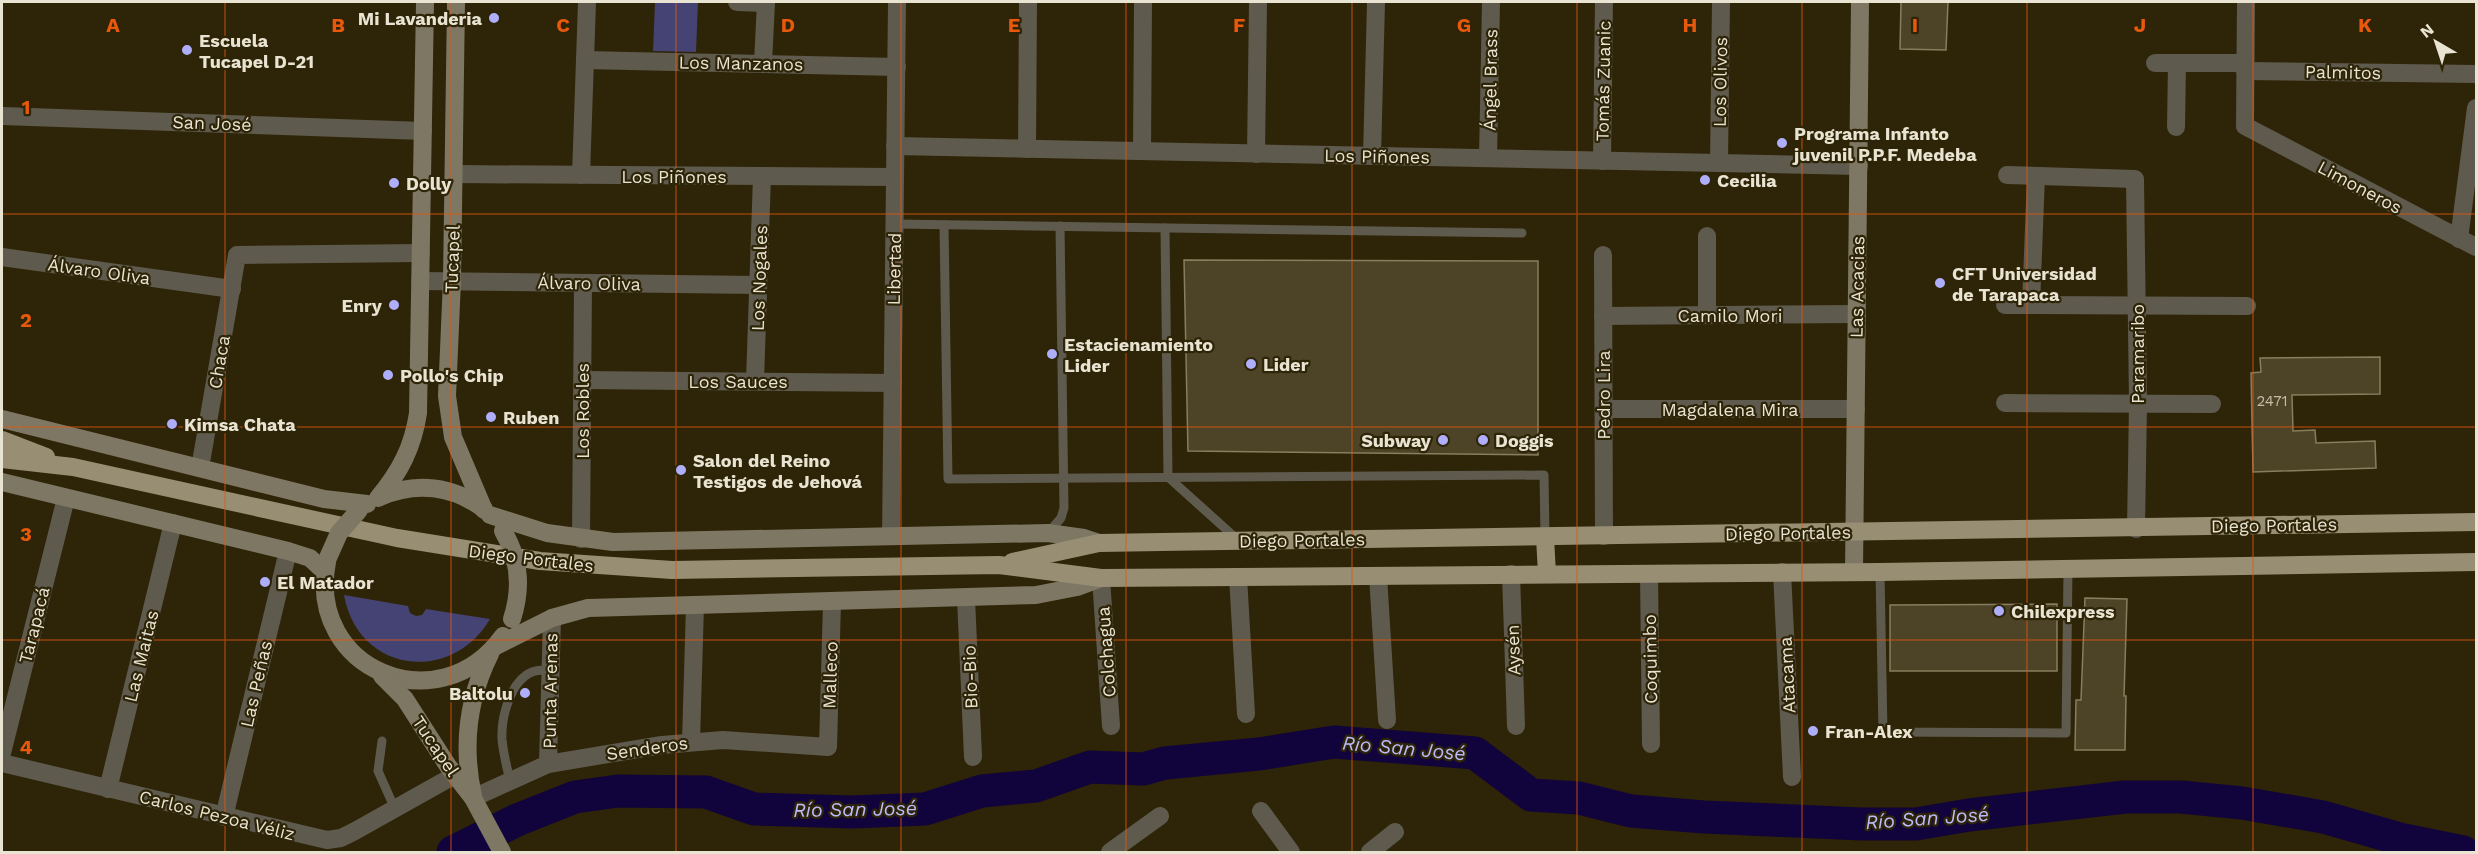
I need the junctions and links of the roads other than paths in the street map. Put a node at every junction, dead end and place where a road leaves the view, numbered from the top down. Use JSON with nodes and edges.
{"nodes":[{"id":1,"x":425,"y":2,"type":"edge"},
{"id":2,"x":456,"y":2,"type":"edge"},
{"id":3,"x":586,"y":2,"type":"edge"},
{"id":4,"x":737,"y":2,"type":"edge"},
{"id":5,"x":766,"y":2,"type":"edge"},
{"id":6,"x":897,"y":2,"type":"edge"},
{"id":7,"x":1028,"y":2,"type":"edge"},
{"id":8,"x":1143,"y":2,"type":"edge"},
{"id":9,"x":1258,"y":2,"type":"edge"},
{"id":10,"x":1376,"y":2,"type":"edge"},
{"id":11,"x":1491,"y":2,"type":"edge"},
{"id":12,"x":1604,"y":2,"type":"edge"},
{"id":13,"x":1721,"y":2,"type":"edge"},
{"id":14,"x":1860,"y":2,"type":"edge"},
{"id":15,"x":2246,"y":2,"type":"edge"},
{"id":16,"x":585,"y":60,"type":"junction"},
{"id":17,"x":763,"y":63,"type":"junction"},
{"id":18,"x":2155,"y":63,"type":"dead end"},
{"id":19,"x":2177,"y":63,"type":"junction"},
{"id":20,"x":897,"y":66,"type":"junction"},
{"id":21,"x":2245,"y":67,"type":"junction"},
{"id":22,"x":2476,"y":74,"type":"edge"},
{"id":23,"x":2476,"y":108,"type":"edge"},
{"id":24,"x":2,"y":116,"type":"edge"},
{"id":25,"x":2176,"y":127,"type":"dead end"},
{"id":26,"x":423,"y":131,"type":"junction"},
{"id":27,"x":896,"y":146,"type":"junction"},
{"id":28,"x":1027,"y":149,"type":"junction"},
{"id":29,"x":1142,"y":151,"type":"junction"},
{"id":30,"x":1256,"y":154,"type":"junction"},
{"id":31,"x":1372,"y":156,"type":"junction"},
{"id":32,"x":1488,"y":158,"type":"junction"},
{"id":33,"x":1602,"y":160,"type":"junction"},
{"id":34,"x":1719,"y":163,"type":"junction"},
{"id":35,"x":1859,"y":166,"type":"junction"},
{"id":36,"x":454,"y":174,"type":"junction"},
{"id":37,"x":581,"y":175,"type":"junction"},
{"id":38,"x":2007,"y":175,"type":"dead end"},
{"id":39,"x":762,"y":176,"type":"junction"},
{"id":40,"x":2036,"y":176,"type":"junction"},
{"id":41,"x":895,"y":177,"type":"junction"},
{"id":42,"x":895,"y":224,"type":"junction"},
{"id":43,"x":944,"y":225,"type":"junction"},
{"id":44,"x":1060,"y":226,"type":"junction"},
{"id":45,"x":1165,"y":228,"type":"junction"},
{"id":46,"x":1522,"y":232,"type":"dead end"},
{"id":47,"x":1707,"y":236,"type":"dead end"},
{"id":48,"x":2459,"y":239,"type":"junction"},
{"id":49,"x":2476,"y":247,"type":"edge"},
{"id":50,"x":421,"y":253,"type":"junction"},
{"id":51,"x":1603,"y":255,"type":"dead end"},
{"id":52,"x":2,"y":257,"type":"edge"},
{"id":53,"x":452,"y":280,"type":"junction"},
{"id":54,"x":420,"y":281,"type":"junction"},
{"id":55,"x":583,"y":283,"type":"junction"},
{"id":56,"x":758,"y":285,"type":"junction"},
{"id":57,"x":232,"y":289,"type":"junction"},
{"id":58,"x":2137,"y":304,"type":"junction"},
{"id":59,"x":2005,"y":305,"type":"dead end"},
{"id":60,"x":2031,"y":305,"type":"junction"},
{"id":61,"x":2247,"y":306,"type":"dead end"},
{"id":62,"x":1857,"y":314,"type":"junction"},
{"id":63,"x":1707,"y":315,"type":"junction"},
{"id":64,"x":1603,"y":316,"type":"junction"},
{"id":65,"x":583,"y":380,"type":"junction"},
{"id":66,"x":755,"y":381,"type":"junction"},
{"id":67,"x":892,"y":383,"type":"junction"},
{"id":68,"x":2005,"y":403,"type":"dead end"},
{"id":69,"x":2138,"y":403,"type":"junction"},
{"id":70,"x":2212,"y":404,"type":"dead end"},
{"id":71,"x":1856,"y":409,"type":"junction"},
{"id":72,"x":1604,"y":410,"type":"junction"},
{"id":73,"x":10,"y":421,"type":"edge"},
{"id":74,"x":2,"y":440,"type":"edge"},
{"id":75,"x":2,"y":459,"type":"edge"},
{"id":76,"x":73,"y":467,"type":"junction"},
{"id":77,"x":200,"y":468,"type":"junction"},
{"id":78,"x":1168,"y":477,"type":"junction"},
{"id":79,"x":1064,"y":478,"type":"junction"},
{"id":80,"x":2,"y":482,"type":"edge"},
{"id":81,"x":66,"y":498,"type":"junction"},
{"id":82,"x":368,"y":504,"type":"junction"},
{"id":83,"x":487,"y":512,"type":"junction"},
{"id":84,"x":2476,"y":522,"type":"edge"},
{"id":85,"x":173,"y":523,"type":"junction"},
{"id":86,"x":2136,"y":529,"type":"junction"},
{"id":87,"x":1855,"y":532,"type":"junction"},
{"id":88,"x":1048,"y":533,"type":"junction"},
{"id":89,"x":891,"y":536,"type":"junction"},
{"id":90,"x":1604,"y":536,"type":"junction"},
{"id":91,"x":1545,"y":537,"type":"junction"},
{"id":92,"x":581,"y":539,"type":"junction"},
{"id":93,"x":1240,"y":541,"type":"junction"},
{"id":94,"x":1100,"y":543,"type":"junction"},
{"id":95,"x":288,"y":551,"type":"junction"},
{"id":96,"x":2476,"y":562,"type":"edge"},
{"id":97,"x":999,"y":565,"type":"junction"},
{"id":98,"x":326,"y":566,"type":"junction"},
{"id":99,"x":2068,"y":569,"type":"junction"},
{"id":100,"x":1854,"y":572,"type":"junction"},
{"id":101,"x":1880,"y":572,"type":"junction"},
{"id":102,"x":1649,"y":573,"type":"junction"},
{"id":103,"x":1782,"y":573,"type":"junction"},
{"id":104,"x":1511,"y":574,"type":"junction"},
{"id":105,"x":1547,"y":574,"type":"junction"},
{"id":106,"x":1378,"y":576,"type":"junction"},
{"id":107,"x":1238,"y":577,"type":"junction"},
{"id":108,"x":1101,"y":578,"type":"junction"},
{"id":109,"x":966,"y":598,"type":"junction"},
{"id":110,"x":832,"y":602,"type":"junction"},
{"id":111,"x":695,"y":604,"type":"junction"},
{"id":112,"x":552,"y":618,"type":"junction"},
{"id":113,"x":493,"y":649,"type":"junction"},
{"id":114,"x":374,"y":669,"type":"junction"},
{"id":115,"x":550,"y":670,"type":"junction"},
{"id":116,"x":1246,"y":714,"type":"dead end"},
{"id":117,"x":1387,"y":720,"type":"dead end"},
{"id":118,"x":1111,"y":726,"type":"dead end"},
{"id":119,"x":1516,"y":726,"type":"dead end"},
{"id":120,"x":382,"y":741,"type":"dead end"},
{"id":121,"x":692,"y":741,"type":"junction"},
{"id":122,"x":1651,"y":744,"type":"dead end"},
{"id":123,"x":828,"y":747,"type":"joint"},
{"id":124,"x":2,"y":753,"type":"edge"},
{"id":125,"x":973,"y":757,"type":"dead end"},
{"id":126,"x":2,"y":763,"type":"edge"},
{"id":127,"x":548,"y":764,"type":"junction"},
{"id":128,"x":455,"y":775,"type":"junction"},
{"id":129,"x":1792,"y":777,"type":"dead end"},
{"id":130,"x":510,"y":781,"type":"junction"},
{"id":131,"x":108,"y":789,"type":"junction"},
{"id":132,"x":477,"y":806,"type":"junction"},
{"id":133,"x":395,"y":809,"type":"junction"},
{"id":134,"x":1261,"y":811,"type":"dead end"},
{"id":135,"x":1160,"y":816,"type":"dead end"},
{"id":136,"x":224,"y":817,"type":"junction"},
{"id":137,"x":1395,"y":831,"type":"dead end"},
{"id":138,"x":502,"y":852,"type":"edge"},
{"id":139,"x":1110,"y":852,"type":"edge"},
{"id":140,"x":1291,"y":852,"type":"edge"},
{"id":141,"x":1370,"y":852,"type":"edge"}],
"edges":[{"from":1,"to":26,"type":"street","name":"Tucapel"},
{"from":2,"to":36,"type":"street","name":"Tucapel"},
{"from":3,"to":16,"type":"street"},
{"from":4,"to":5,"type":"street"},
{"from":5,"to":17,"type":"street"},
{"from":6,"to":20,"type":"street","name":"Libertad"},
{"from":7,"to":28,"type":"street"},
{"from":8,"to":29,"type":"street"},
{"from":9,"to":30,"type":"street"},
{"from":10,"to":31,"type":"street"},
{"from":11,"to":32,"type":"street","name":"Ángel Brass"},
{"from":12,"to":33,"type":"street","name":"Tomás Zuanic"},
{"from":13,"to":34,"type":"street","name":"Los Olivos"},
{"from":14,"to":35,"type":"street","name":"Las Acacias"},
{"from":15,"to":21,"type":"street"},
{"from":16,"to":17,"type":"street","name":"Los Manzanos"},
{"from":16,"to":37,"type":"street"},
{"from":17,"to":20,"type":"street","name":"Los Manzanos"},
{"from":18,"to":19,"type":"street","name":"Palmitos"},
{"from":19,"to":21,"type":"street","name":"Palmitos"},
{"from":19,"to":25,"type":"street"},
{"from":20,"to":27,"type":"street","name":"Libertad"},
{"from":21,"to":22,"type":"street","name":"Palmitos"},
{"from":21,"to":48,"type":"street","name":"Limoneros"},
{"from":23,"to":48,"type":"street"},
{"from":24,"to":26,"type":"street","name":"San José"},
{"from":26,"to":50,"type":"street","name":"Tucapel"},
{"from":27,"to":28,"type":"street","name":"Los Piñones"},
{"from":27,"to":41,"type":"street","name":"Libertad"},
{"from":28,"to":29,"type":"street","name":"Los Piñones"},
{"from":29,"to":30,"type":"street","name":"Los Piñones"},
{"from":30,"to":31,"type":"street","name":"Los Piñones"},
{"from":31,"to":32,"type":"street","name":"Los Piñones"},
{"from":32,"to":33,"type":"street","name":"Los Piñones"},
{"from":33,"to":34,"type":"street","name":"Los Piñones"},
{"from":34,"to":35,"type":"street","name":"Los Piñones"},
{"from":35,"to":62,"type":"street","name":"Las Acacias"},
{"from":36,"to":37,"type":"street","name":"Los Piñones"},
{"from":36,"to":53,"type":"street","name":"Tucapel"},
{"from":37,"to":39,"type":"street","name":"Los Piñones"},
{"from":38,"to":40,"type":"street"},
{"from":39,"to":41,"type":"street","name":"Los Piñones"},
{"from":39,"to":56,"type":"street","name":"Los Nogales"},
{"from":40,"to":58,"type":"street","name":"Paramaribo"},
{"from":40,"to":60,"type":"street"},
{"from":41,"to":42,"type":"street","name":"Libertad"},
{"from":42,"to":43,"type":"lane"},
{"from":42,"to":67,"type":"street","name":"Libertad"},
{"from":43,"to":44,"type":"lane"},
{"from":43,"to":79,"type":"lane"},
{"from":44,"to":45,"type":"lane"},
{"from":44,"to":79,"type":"lane"},
{"from":45,"to":46,"type":"lane"},
{"from":45,"to":78,"type":"lane"},
{"from":47,"to":63,"type":"street"},
{"from":48,"to":49,"type":"street","name":"Limoneros"},
{"from":50,"to":54,"type":"street","name":"Tucapel"},
{"from":50,"to":57,"type":"street","name":"Chaca"},
{"from":51,"to":64,"type":"street","name":"Pedro Lira"},
{"from":52,"to":57,"type":"street","name":"Álvaro Oliva"},
{"from":53,"to":54,"type":"street","name":"Álvaro Oliva"},
{"from":53,"to":55,"type":"street","name":"Álvaro Oliva"},
{"from":53,"to":83,"type":"street","name":"Tucapel"},
{"from":54,"to":82,"type":"street","name":"Tucapel"},
{"from":55,"to":56,"type":"street","name":"Álvaro Oliva"},
{"from":55,"to":65,"type":"street","name":"Los Robles"},
{"from":56,"to":66,"type":"street","name":"Los Nogales"},
{"from":57,"to":77,"type":"street","name":"Chaca"},
{"from":58,"to":60,"type":"street"},
{"from":58,"to":61,"type":"street"},
{"from":58,"to":69,"type":"street","name":"Paramaribo"},
{"from":59,"to":60,"type":"street"},
{"from":62,"to":63,"type":"street","name":"Camilo Mori"},
{"from":62,"to":71,"type":"street","name":"Las Acacias"},
{"from":63,"to":64,"type":"street","name":"Camilo Mori"},
{"from":64,"to":72,"type":"street","name":"Pedro Lira"},
{"from":65,"to":66,"type":"street","name":"Los Sauces"},
{"from":65,"to":92,"type":"street","name":"Los Robles"},
{"from":66,"to":67,"type":"street","name":"Los Sauces"},
{"from":67,"to":89,"type":"street","name":"Libertad"},
{"from":68,"to":69,"type":"street"},
{"from":69,"to":70,"type":"street"},
{"from":69,"to":86,"type":"street","name":"Paramaribo"},
{"from":71,"to":72,"type":"street","name":"Magdalena Mira"},
{"from":71,"to":87,"type":"street","name":"Las Acacias"},
{"from":72,"to":90,"type":"street","name":"Pedro Lira"},
{"from":73,"to":77,"type":"street"},
{"from":74,"to":76,"type":"main road","name":"Diego Portales"},
{"from":75,"to":76,"type":"main road","name":"Diego Portales"},
{"from":76,"to":97,"type":"main road","name":"Diego Portales"},
{"from":77,"to":82,"type":"street"},
{"from":78,"to":79,"type":"lane"},
{"from":78,"to":91,"type":"lane"},
{"from":78,"to":93,"type":"lane"},
{"from":79,"to":88,"type":"lane"},
{"from":80,"to":81,"type":"street"},
{"from":81,"to":85,"type":"street"},
{"from":81,"to":124,"type":"street","name":"Tarapacá"},
{"from":82,"to":83,"type":"street"},
{"from":82,"to":98,"type":"street","bridge":true},
{"from":83,"to":92,"type":"street","name":"Diego Portales"},
{"from":83,"to":113,"type":"street","bridge":true},
{"from":84,"to":86,"type":"main road","name":"Diego Portales"},
{"from":85,"to":95,"type":"street"},
{"from":85,"to":131,"type":"street","name":"Las Maitas"},
{"from":86,"to":87,"type":"main road","name":"Diego Portales"},
{"from":87,"to":90,"type":"main road","name":"Diego Portales"},
{"from":87,"to":100,"type":"street","name":"Las Acacias"},
{"from":88,"to":89,"type":"street","name":"Diego Portales"},
{"from":88,"to":94,"type":"street","name":"Diego Portales"},
{"from":89,"to":92,"type":"street","name":"Diego Portales"},
{"from":90,"to":91,"type":"main road","name":"Diego Portales"},
{"from":91,"to":93,"type":"main road","name":"Diego Portales"},
{"from":91,"to":105,"type":"main road"},
{"from":93,"to":94,"type":"main road","name":"Diego Portales"},
{"from":94,"to":97,"type":"main road","name":"Diego Portales"},
{"from":95,"to":98,"type":"street"},
{"from":95,"to":136,"type":"street","name":"Las Peñas"},
{"from":96,"to":99,"type":"main road","name":"Diego Portales"},
{"from":97,"to":108,"type":"main road","name":"Diego Portales"},
{"from":98,"to":114,"type":"street"},
{"from":99,"to":101,"type":"main road","name":"Diego Portales"},
{"from":99,"to":101,"type":"lane"},
{"from":100,"to":101,"type":"main road","name":"Diego Portales"},
{"from":100,"to":103,"type":"main road","name":"Diego Portales"},
{"from":102,"to":103,"type":"main road","name":"Diego Portales"},
{"from":102,"to":105,"type":"main road","name":"Diego Portales"},
{"from":102,"to":122,"type":"street","name":"Coquimbo"},
{"from":103,"to":129,"type":"street","name":"Atacama"},
{"from":104,"to":105,"type":"main road","name":"Diego Portales"},
{"from":104,"to":106,"type":"main road","name":"Diego Portales"},
{"from":104,"to":119,"type":"street","name":"Aysén"},
{"from":106,"to":107,"type":"main road","name":"Diego Portales"},
{"from":106,"to":117,"type":"street"},
{"from":107,"to":108,"type":"main road","name":"Diego Portales"},
{"from":107,"to":116,"type":"street"},
{"from":108,"to":109,"type":"street","name":"Diego Portales"},
{"from":108,"to":118,"type":"street","name":"Colchagua"},
{"from":109,"to":110,"type":"street","name":"Diego Portales"},
{"from":109,"to":125,"type":"street","name":"Bio-Bio"},
{"from":110,"to":111,"type":"street","name":"Diego Portales"},
{"from":110,"to":123,"type":"street","name":"Malleco"},
{"from":111,"to":112,"type":"street","name":"Diego Portales"},
{"from":111,"to":121,"type":"street"},
{"from":112,"to":113,"type":"street","name":"Diego Portales"},
{"from":112,"to":115,"type":"street","name":"Punta Arenas"},
{"from":113,"to":114,"type":"street"},
{"from":113,"to":132,"type":"street","name":"Tucapel"},
{"from":114,"to":128,"type":"street","name":"Tucapel"},
{"from":115,"to":127,"type":"street","name":"Punta Arenas"},
{"from":115,"to":130,"type":"lane"},
{"from":120,"to":133,"type":"lane"},
{"from":121,"to":123,"type":"street","name":"Senderos"},
{"from":121,"to":127,"type":"street","name":"Senderos"},
{"from":126,"to":131,"type":"street","name":"Carlos Pezoa Véliz"},
{"from":127,"to":130,"type":"street","name":"Senderos"},
{"from":128,"to":132,"type":"street","name":"Tucapel"},
{"from":128,"to":133,"type":"street","name":"Carlos Pezoa Véliz"},
{"from":130,"to":132,"type":"street","name":"Senderos"},
{"from":131,"to":136,"type":"street","name":"Carlos Pezoa Véliz"},
{"from":132,"to":138,"type":"street","name":"Tucapel"},
{"from":133,"to":136,"type":"street","name":"Carlos Pezoa Véliz"},
{"from":134,"to":140,"type":"street"},
{"from":135,"to":139,"type":"street"},
{"from":137,"to":141,"type":"street"}]}
